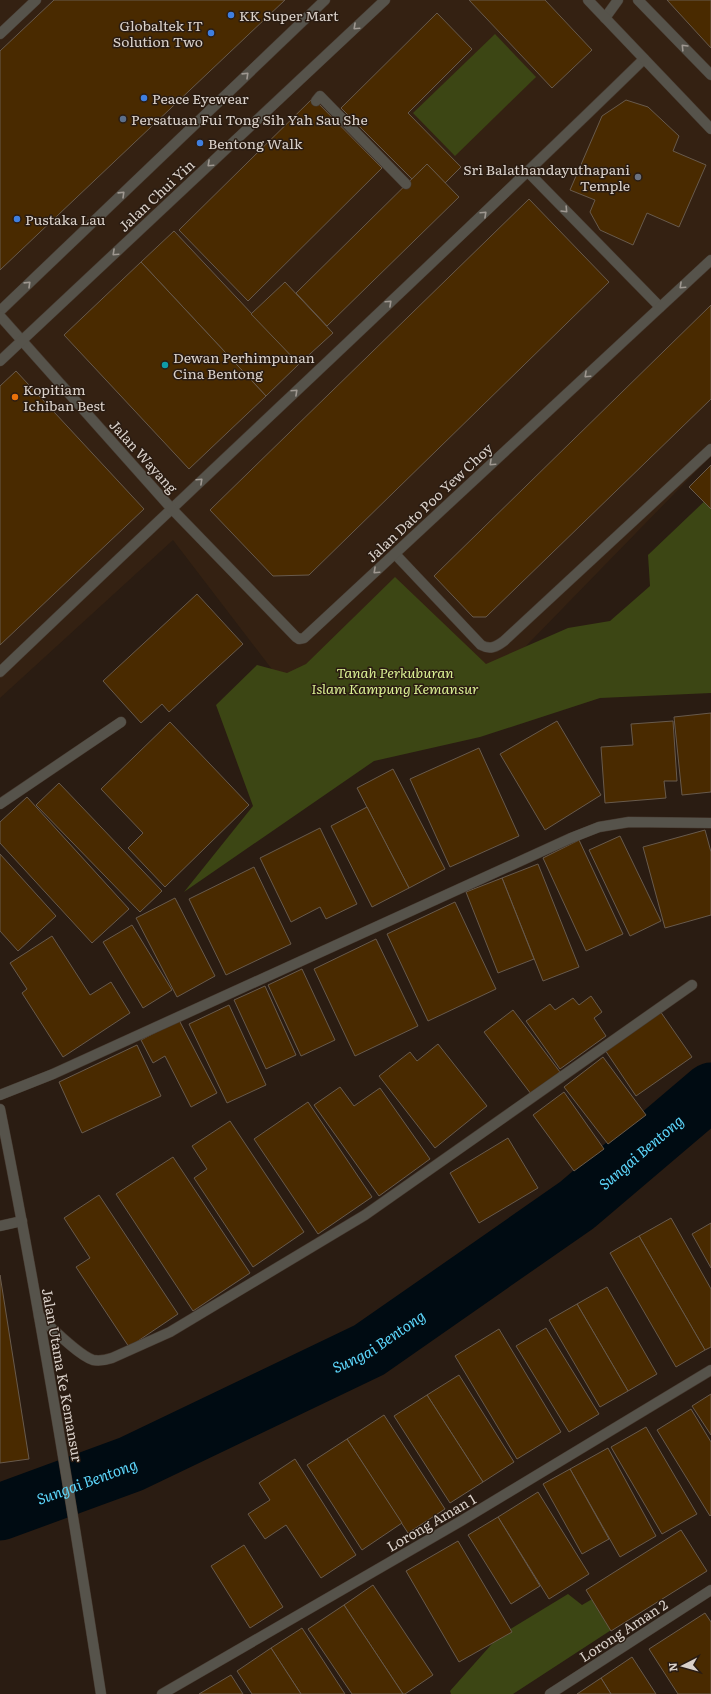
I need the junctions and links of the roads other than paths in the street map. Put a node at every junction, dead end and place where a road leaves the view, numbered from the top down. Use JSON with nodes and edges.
{"nodes":[{"id":1,"x":36,"y":0,"type":"edge"},
{"id":2,"x":325,"y":0,"type":"edge"},
{"id":3,"x":385,"y":0,"type":"edge"},
{"id":4,"x":588,"y":0,"type":"edge"},
{"id":5,"x":618,"y":0,"type":"edge"},
{"id":6,"x":638,"y":0,"type":"edge"},
{"id":7,"x":605,"y":18,"type":"junction"},
{"id":8,"x":0,"y":34,"type":"edge"},
{"id":9,"x":644,"y":59,"type":"junction"},
{"id":10,"x":711,"y":76,"type":"edge"},
{"id":11,"x":316,"y":101,"type":"dead end"},
{"id":12,"x":711,"y":129,"type":"edge"},
{"id":13,"x":528,"y":172,"type":"junction"},
{"id":14,"x":406,"y":184,"type":"dead end"},
{"id":15,"x":711,"y":260,"type":"edge"},
{"id":16,"x":660,"y":307,"type":"junction"},
{"id":17,"x":0,"y":311,"type":"edge"},
{"id":18,"x":0,"y":316,"type":"edge"},
{"id":19,"x":22,"y":340,"type":"junction"},
{"id":20,"x":0,"y":361,"type":"edge"},
{"id":21,"x":711,"y":449,"type":"edge"},
{"id":22,"x":171,"y":508,"type":"junction"},
{"id":23,"x":395,"y":554,"type":"junction"},
{"id":24,"x":0,"y":672,"type":"edge"},
{"id":25,"x":121,"y":722,"type":"dead end"},
{"id":26,"x":0,"y":804,"type":"edge"},
{"id":27,"x":711,"y":823,"type":"edge"},
{"id":28,"x":692,"y":984,"type":"dead end"},
{"id":29,"x":0,"y":1095,"type":"edge"},
{"id":30,"x":0,"y":1109,"type":"edge"},
{"id":31,"x":22,"y":1221,"type":"junction"},
{"id":32,"x":0,"y":1226,"type":"edge"},
{"id":33,"x":39,"y":1316,"type":"junction"},
{"id":34,"x":711,"y":1370,"type":"edge"},
{"id":35,"x":711,"y":1590,"type":"edge"},
{"id":36,"x":101,"y":1694,"type":"edge"},
{"id":37,"x":162,"y":1694,"type":"edge"},
{"id":38,"x":550,"y":1694,"type":"edge"}],
"edges":[{"from":1,"to":8,"type":"street"},
{"from":17,"to":2,"type":"street","name":"Jalan Chui Yin","one_way":true},
{"from":3,"to":19,"type":"street","name":"Jalan Chui Yin","one_way":true},
{"from":4,"to":7,"type":"street"},
{"from":5,"to":7,"type":"street"},
{"from":10,"to":6,"type":"street","one_way":true},
{"from":7,"to":9,"type":"street"},
{"from":9,"to":12,"type":"street"},
{"from":9,"to":13,"type":"street"},
{"from":11,"to":14,"type":"street"},
{"from":13,"to":16,"type":"street","one_way":true},
{"from":22,"to":13,"type":"street","one_way":true},
{"from":15,"to":16,"type":"street","name":"Jalan Dato Poo Yew Choy","one_way":true},
{"from":16,"to":23,"type":"street","name":"Jalan Dato Poo Yew Choy","one_way":true},
{"from":18,"to":19,"type":"street","name":"Jalan Wayang"},
{"from":19,"to":20,"type":"street","name":"Jalan Chui Yin"},
{"from":19,"to":22,"type":"street","name":"Jalan Wayang"},
{"from":21,"to":23,"type":"street"},
{"from":23,"to":22,"type":"street","name":"Jalan Dato Poo Yew Choy","one_way":true},
{"from":22,"to":24,"type":"street"},
{"from":25,"to":26,"type":"street"},
{"from":27,"to":29,"type":"street"},
{"from":28,"to":33,"type":"street"},
{"from":30,"to":31,"type":"street","name":"Jalan Utama Ke Kemansur"},
{"from":31,"to":32,"type":"street"},
{"from":31,"to":33,"type":"street","name":"Jalan Utama Ke Kemansur"},
{"from":33,"to":36,"type":"street","name":"Jalan Utama Ke Kemansur"},
{"from":34,"to":37,"type":"street","name":"Lorong Aman 1"},
{"from":35,"to":38,"type":"street","name":"Lorong Aman 2"}]}
